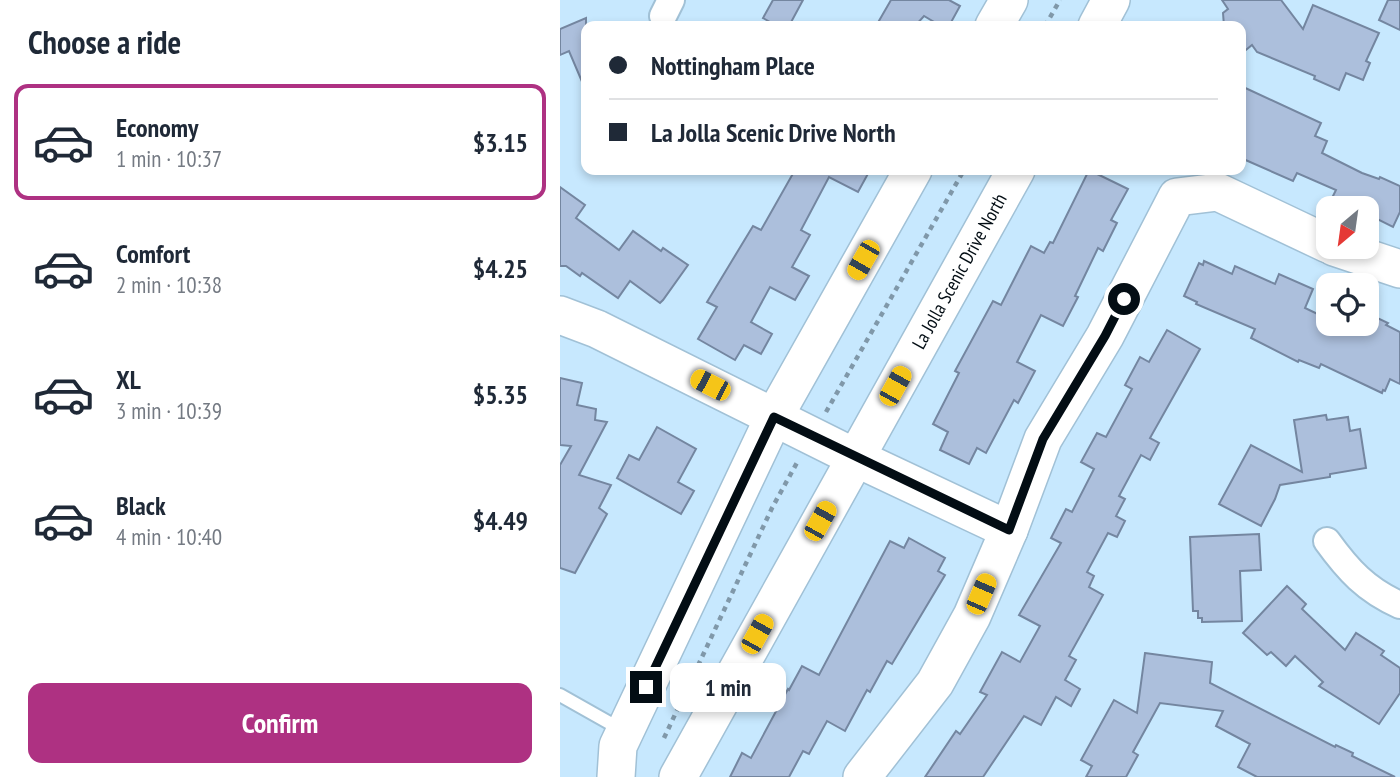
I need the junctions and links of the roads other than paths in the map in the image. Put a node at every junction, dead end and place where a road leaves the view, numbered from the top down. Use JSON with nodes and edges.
{"nodes":[{"id":1,"x":1009,"y":0,"type":"edge"},
{"id":2,"x":1111,"y":0,"type":"edge"},
{"id":3,"x":997,"y":21,"type":"edge"},
{"id":4,"x":1100,"y":21,"type":"edge"},
{"id":5,"x":910,"y":175,"type":"edge"},
{"id":6,"x":1013,"y":175,"type":"edge"},
{"id":7,"x":1316,"y":238,"type":"edge"},
{"id":8,"x":1370,"y":259,"type":"edge"},
{"id":9,"x":1400,"y":269,"type":"edge"},
{"id":10,"x":560,"y":315,"type":"edge"},
{"id":11,"x":774,"y":417,"type":"junction"},
{"id":12,"x":854,"y":457,"type":"junction"},
{"id":13,"x":1009,"y":530,"type":"junction"},
{"id":14,"x":1327,"y":541,"type":"dead end"},
{"id":15,"x":1400,"y":605,"type":"edge"},
{"id":16,"x":560,"y":695,"type":"edge"},
{"id":17,"x":625,"y":732,"type":"junction"},
{"id":18,"x":616,"y":777,"type":"edge"},
{"id":19,"x":678,"y":777,"type":"edge"},
{"id":20,"x":862,"y":777,"type":"edge"}],
"edges":[{"from":1,"to":3,"type":"main road"},
{"from":2,"to":4,"type":"main road"},
{"from":5,"to":11,"type":"main road"},
{"from":6,"to":12,"type":"main road","name":"La Jolla Scenic Drive North"},
{"from":7,"to":13,"type":"main road"},
{"from":8,"to":9,"type":"main road"},
{"from":10,"to":11,"type":"main road"},
{"from":11,"to":12,"type":"main road"},
{"from":11,"to":17,"type":"main road"},
{"from":12,"to":13,"type":"main road"},
{"from":12,"to":19,"type":"main road","name":"La Jolla Scenic Drive North"},
{"from":13,"to":20,"type":"main road"},
{"from":14,"to":15,"type":"street"},
{"from":16,"to":17,"type":"lane"},
{"from":17,"to":18,"type":"main road"}]}
